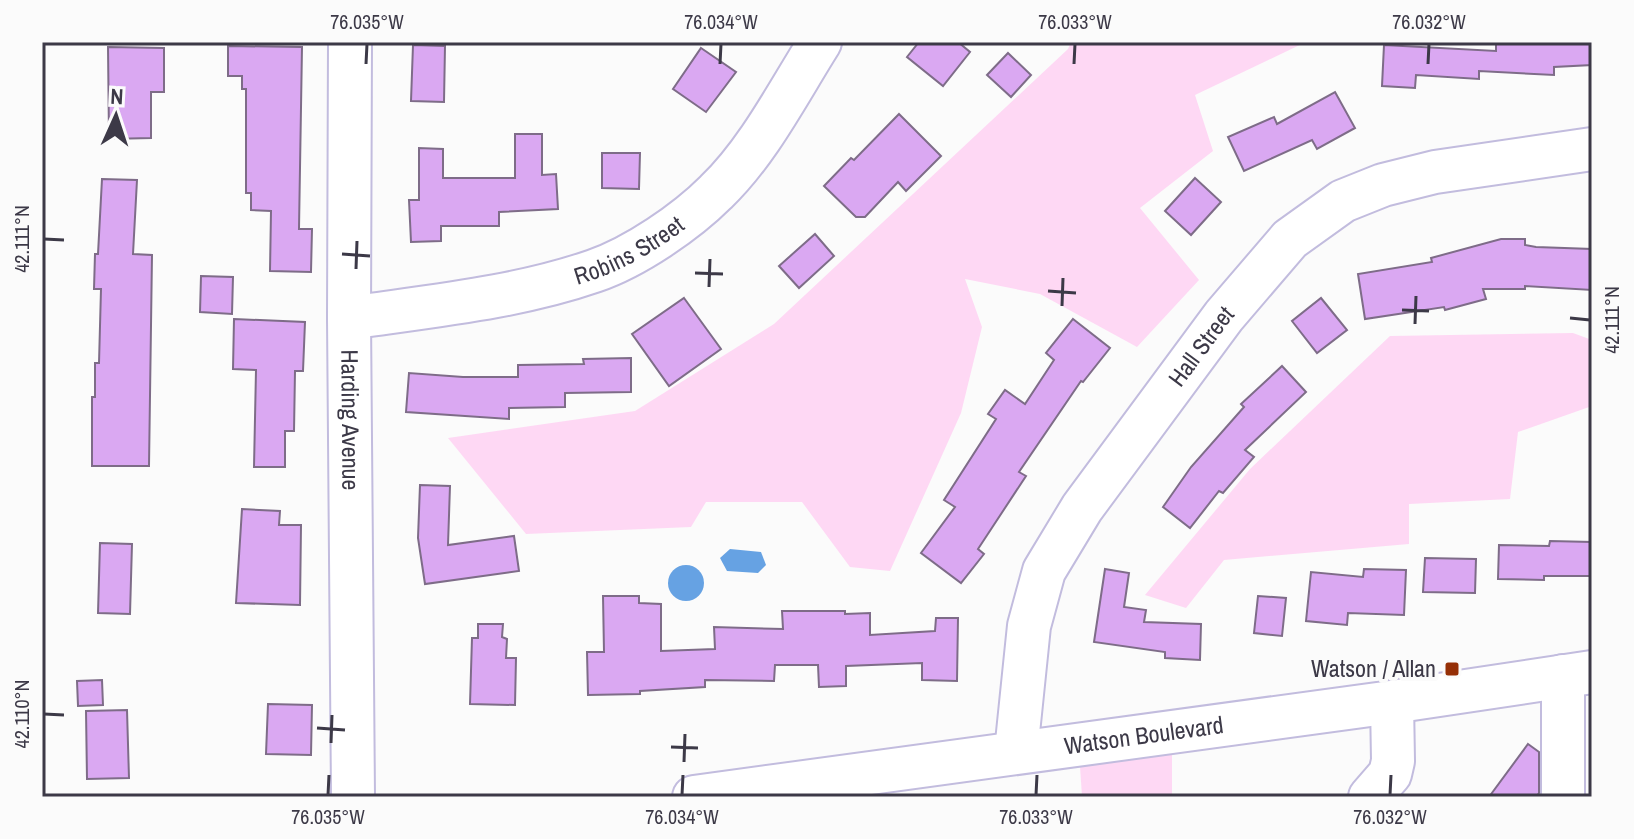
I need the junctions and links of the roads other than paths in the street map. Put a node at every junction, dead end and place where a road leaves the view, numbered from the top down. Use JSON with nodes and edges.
{"nodes":[{"id":1,"x":350,"y":42,"type":"edge"},
{"id":2,"x":820,"y":42,"type":"edge"},
{"id":3,"x":1592,"y":149,"type":"edge"},
{"id":4,"x":349,"y":318,"type":"junction"},
{"id":5,"x":1578,"y":674,"type":"edge"},
{"id":6,"x":1392,"y":702,"type":"junction"},
{"id":7,"x":1016,"y":752,"type":"junction"},
{"id":8,"x":353,"y":797,"type":"edge"},
{"id":9,"x":694,"y":797,"type":"edge"},
{"id":10,"x":1370,"y":797,"type":"edge"},
{"id":11,"x":1563,"y":797,"type":"edge"}],
"edges":[{"from":1,"to":4,"type":"street","name":"Harding Avenue"},
{"from":2,"to":4,"type":"street","name":"Robins Street"},
{"from":3,"to":7,"type":"street","name":"Hall Street"},
{"from":4,"to":8,"type":"street","name":"Harding Avenue"},
{"from":5,"to":6,"type":"street","name":"Watson Boulevard"},
{"from":5,"to":11,"type":"street"},
{"from":6,"to":7,"type":"street","name":"Watson Boulevard"},
{"from":6,"to":10,"type":"street"},
{"from":7,"to":9,"type":"street","name":"Watson Boulevard"}]}
